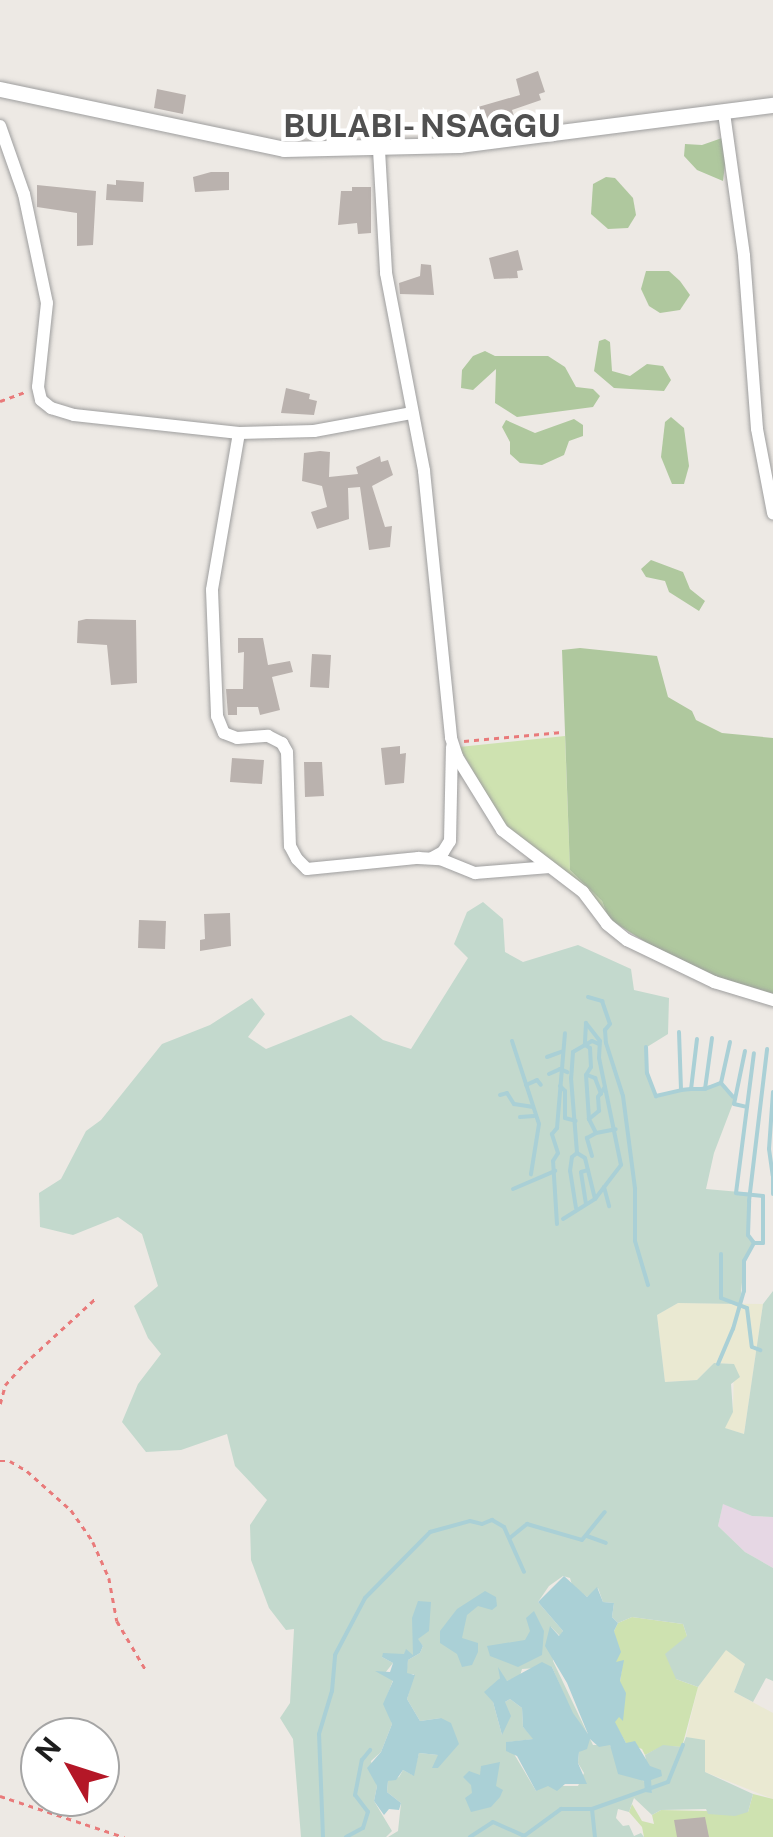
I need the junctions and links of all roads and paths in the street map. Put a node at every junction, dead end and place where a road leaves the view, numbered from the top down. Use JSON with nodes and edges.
{"nodes":[{"id":1,"x":0,"y":88,"type":"edge"},
{"id":2,"x":773,"y":105,"type":"edge"},
{"id":3,"x":724,"y":113,"type":"junction"},
{"id":4,"x":0,"y":126,"type":"edge"},
{"id":5,"x":380,"y":150,"type":"junction"},
{"id":6,"x":38,"y":386,"type":"junction"},
{"id":7,"x":0,"y":401,"type":"edge"},
{"id":8,"x":412,"y":413,"type":"junction"},
{"id":9,"x":239,"y":433,"type":"junction"},
{"id":10,"x":773,"y":513,"type":"edge"},
{"id":11,"x":562,"y":732,"type":"dead end"},
{"id":12,"x":453,"y":742,"type":"junction"},
{"id":13,"x":430,"y":859,"type":"junction"},
{"id":14,"x":550,"y":866,"type":"junction"},
{"id":15,"x":773,"y":1000,"type":"edge"},
{"id":16,"x":96,"y":1298,"type":"dead end"},
{"id":17,"x":0,"y":1404,"type":"edge"},
{"id":18,"x":0,"y":1461,"type":"edge"},
{"id":19,"x":147,"y":1672,"type":"dead end"},
{"id":20,"x":0,"y":1796,"type":"edge"},
{"id":21,"x":124,"y":1837,"type":"edge"}],
"edges":[{"from":1,"to":5,"type":"street"},
{"from":2,"to":3,"type":"street"},
{"from":3,"to":5,"type":"street"},
{"from":3,"to":10,"type":"street"},
{"from":4,"to":6,"type":"street"},
{"from":5,"to":8,"type":"street"},
{"from":6,"to":7,"type":"path"},
{"from":6,"to":9,"type":"street"},
{"from":8,"to":9,"type":"street"},
{"from":8,"to":12,"type":"street"},
{"from":9,"to":13,"type":"street"},
{"from":11,"to":12,"type":"path"},
{"from":12,"to":13,"type":"street"},
{"from":12,"to":14,"type":"street"},
{"from":13,"to":14,"type":"street"},
{"from":14,"to":15,"type":"street"},
{"from":16,"to":17,"type":"path"},
{"from":18,"to":19,"type":"path"},
{"from":20,"to":21,"type":"path"}]}
